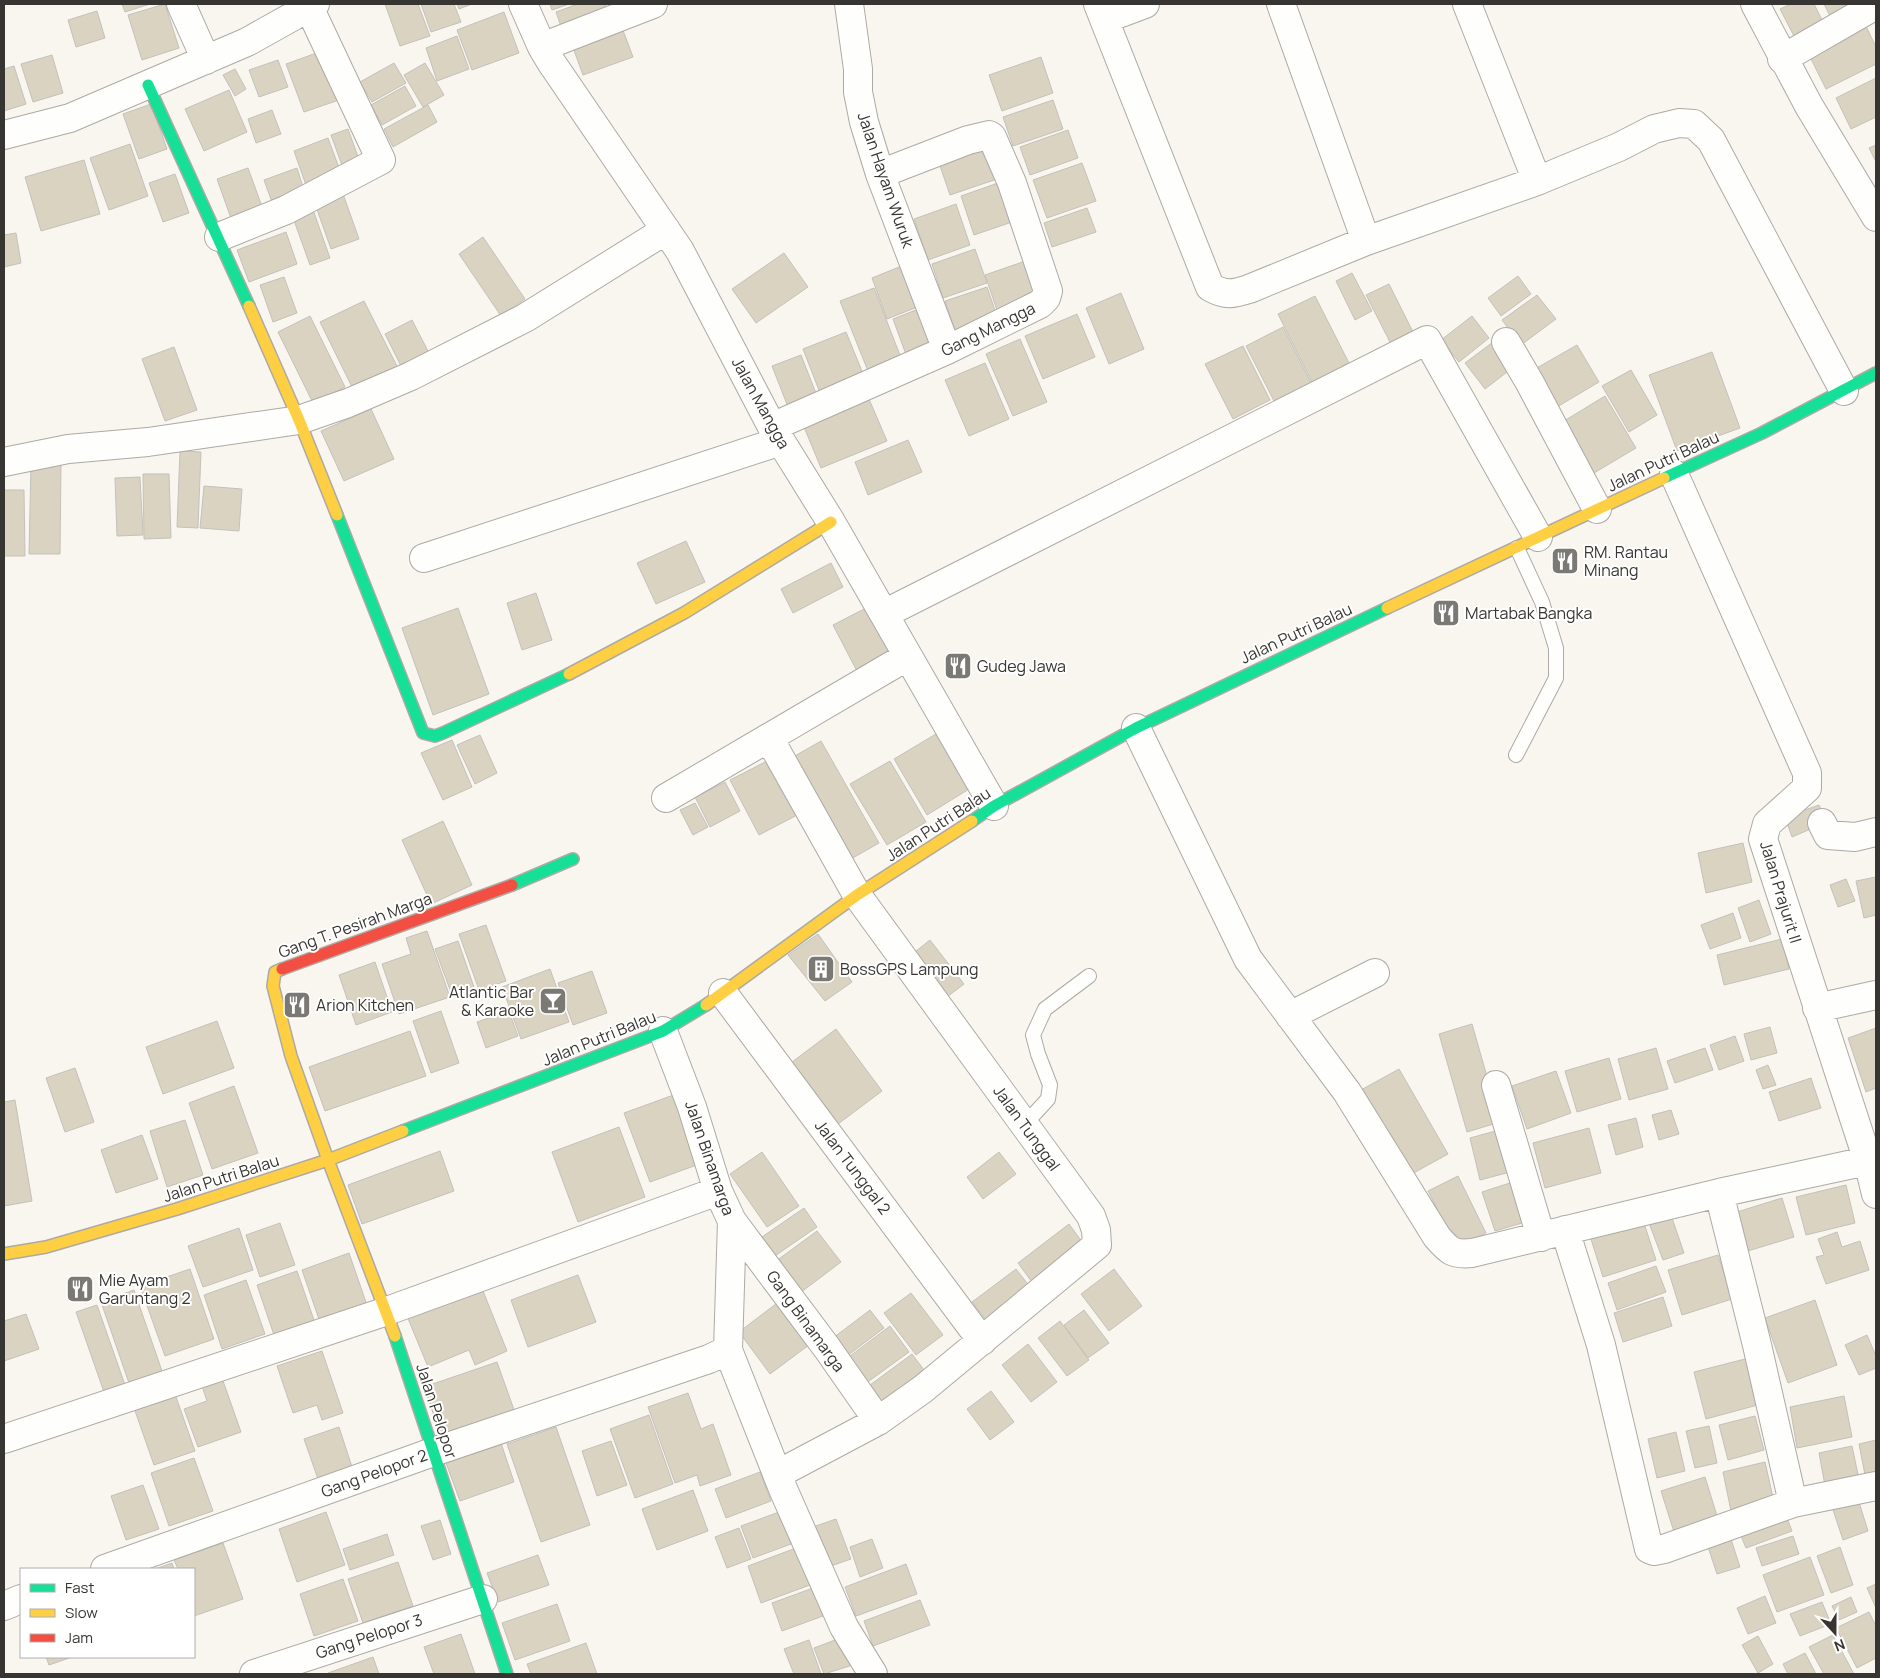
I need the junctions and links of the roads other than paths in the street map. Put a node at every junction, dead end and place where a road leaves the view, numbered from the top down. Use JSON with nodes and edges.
{"nodes":[{"id":1,"x":181,"y":4,"type":"edge"},
{"id":2,"x":523,"y":4,"type":"edge"},
{"id":3,"x":653,"y":4,"type":"edge"},
{"id":4,"x":849,"y":4,"type":"edge"},
{"id":5,"x":1145,"y":4,"type":"edge"},
{"id":6,"x":1280,"y":4,"type":"edge"},
{"id":7,"x":1466,"y":4,"type":"edge"},
{"id":8,"x":1755,"y":4,"type":"edge"},
{"id":9,"x":1876,"y":5,"type":"edge"},
{"id":10,"x":312,"y":6,"type":"edge"},
{"id":11,"x":1102,"y":12,"type":"edge"},
{"id":12,"x":542,"y":47,"type":"junction"},
{"id":13,"x":1782,"y":59,"type":"junction"},
{"id":14,"x":206,"y":60,"type":"junction"},
{"id":15,"x":148,"y":85,"type":"junction"},
{"id":16,"x":4,"y":135,"type":"edge"},
{"id":17,"x":880,"y":174,"type":"junction"},
{"id":18,"x":1537,"y":181,"type":"junction"},
{"id":19,"x":1876,"y":217,"type":"edge"},
{"id":20,"x":666,"y":230,"type":"junction"},
{"id":21,"x":219,"y":237,"type":"junction"},
{"id":22,"x":1366,"y":241,"type":"junction"},
{"id":23,"x":1506,"y":342,"type":"dead end"},
{"id":24,"x":948,"y":350,"type":"junction"},
{"id":25,"x":1876,"y":373,"type":"edge"},
{"id":26,"x":1844,"y":391,"type":"junction"},
{"id":27,"x":298,"y":420,"type":"junction"},
{"id":28,"x":777,"y":434,"type":"junction"},
{"id":29,"x":4,"y":462,"type":"edge"},
{"id":30,"x":1674,"y":474,"type":"junction"},
{"id":31,"x":1597,"y":510,"type":"junction"},
{"id":32,"x":831,"y":522,"type":"junction"},
{"id":33,"x":1527,"y":543,"type":"junction"},
{"id":34,"x":424,"y":558,"type":"dead end"},
{"id":35,"x":884,"y":614,"type":"junction"},
{"id":36,"x":908,"y":656,"type":"junction"},
{"id":37,"x":1136,"y":728,"type":"junction"},
{"id":38,"x":769,"y":738,"type":"junction"},
{"id":39,"x":1516,"y":755,"type":"dead end"},
{"id":40,"x":666,"y":798,"type":"dead end"},
{"id":41,"x":994,"y":806,"type":"junction"},
{"id":42,"x":1815,"y":806,"type":"junction"},
{"id":43,"x":1876,"y":832,"type":"edge"},
{"id":44,"x":573,"y":859,"type":"dead end"},
{"id":45,"x":857,"y":895,"type":"junction"},
{"id":46,"x":1375,"y":973,"type":"dead end"},
{"id":47,"x":1089,"y":976,"type":"dead end"},
{"id":48,"x":723,"y":993,"type":"junction"},
{"id":49,"x":1876,"y":995,"type":"edge"},
{"id":50,"x":1817,"y":1008,"type":"junction"},
{"id":51,"x":1290,"y":1016,"type":"junction"},
{"id":52,"x":663,"y":1031,"type":"junction"},
{"id":53,"x":1496,"y":1085,"type":"dead end"},
{"id":54,"x":1024,"y":1124,"type":"junction"},
{"id":55,"x":328,"y":1160,"type":"junction"},
{"id":56,"x":1872,"y":1160,"type":"edge"},
{"id":57,"x":718,"y":1191,"type":"junction"},
{"id":58,"x":1719,"y":1193,"type":"junction"},
{"id":59,"x":1876,"y":1194,"type":"edge"},
{"id":60,"x":732,"y":1221,"type":"junction"},
{"id":61,"x":1553,"y":1233,"type":"junction"},
{"id":62,"x":4,"y":1254,"type":"edge"},
{"id":63,"x":387,"y":1311,"type":"junction"},
{"id":64,"x":982,"y":1341,"type":"junction"},
{"id":65,"x":728,"y":1350,"type":"junction"},
{"id":66,"x":878,"y":1421,"type":"junction"},
{"id":67,"x":4,"y":1439,"type":"edge"},
{"id":68,"x":433,"y":1452,"type":"junction"},
{"id":69,"x":778,"y":1474,"type":"junction"},
{"id":70,"x":1876,"y":1486,"type":"edge"},
{"id":71,"x":1794,"y":1503,"type":"junction"},
{"id":72,"x":108,"y":1568,"type":"edge"},
{"id":73,"x":20,"y":1599,"type":"edge"},
{"id":74,"x":484,"y":1599,"type":"junction"},
{"id":75,"x":4,"y":1606,"type":"edge"},
{"id":76,"x":254,"y":1674,"type":"edge"},
{"id":77,"x":507,"y":1674,"type":"edge"},
{"id":78,"x":873,"y":1674,"type":"edge"}],
"edges":[{"from":1,"to":14,"type":"street"},
{"from":2,"to":12,"type":"street","name":"Jalan Mangga"},
{"from":3,"to":12,"type":"street"},
{"from":4,"to":17,"type":"street","name":"Jalan Hayam Wuruk"},
{"from":5,"to":11,"type":"street"},
{"from":6,"to":22,"type":"street"},
{"from":7,"to":18,"type":"street"},
{"from":8,"to":13,"type":"street"},
{"from":9,"to":13,"type":"street"},
{"from":10,"to":14,"type":"street"},
{"from":10,"to":21,"type":"street"},
{"from":11,"to":22,"type":"street"},
{"from":12,"to":20,"type":"street","name":"Jalan Mangga"},
{"from":13,"to":19,"type":"street"},
{"from":14,"to":15,"type":"street"},
{"from":15,"to":16,"type":"street"},
{"from":15,"to":21,"type":"street"},
{"from":17,"to":24,"type":"street","name":"Jalan Hayam Wuruk"},
{"from":17,"to":24,"type":"street","name":"Gang Mangga"},
{"from":18,"to":22,"type":"street"},
{"from":18,"to":26,"type":"street"},
{"from":20,"to":27,"type":"street"},
{"from":20,"to":28,"type":"street","name":"Jalan Mangga"},
{"from":21,"to":27,"type":"street"},
{"from":23,"to":31,"type":"street"},
{"from":24,"to":28,"type":"street","name":"Gang Mangga"},
{"from":25,"to":26,"type":"street","name":"Jalan Putri Balau"},
{"from":26,"to":30,"type":"street","name":"Jalan Putri Balau"},
{"from":27,"to":29,"type":"street"},
{"from":27,"to":32,"type":"street"},
{"from":28,"to":32,"type":"street","name":"Jalan Mangga"},
{"from":28,"to":34,"type":"street","name":"Gang Mangga"},
{"from":30,"to":31,"type":"street","name":"Jalan Putri Balau"},
{"from":30,"to":42,"type":"street"},
{"from":31,"to":33,"type":"street","name":"Jalan Putri Balau"},
{"from":32,"to":35,"type":"street","name":"Jalan Mangga"},
{"from":33,"to":35,"type":"street"},
{"from":33,"to":37,"type":"street","name":"Jalan Putri Balau"},
{"from":33,"to":39,"type":"lane"},
{"from":35,"to":36,"type":"street","name":"Jalan Mangga"},
{"from":36,"to":38,"type":"street"},
{"from":36,"to":41,"type":"street","name":"Jalan Mangga"},
{"from":37,"to":41,"type":"street","name":"Jalan Putri Balau"},
{"from":37,"to":51,"type":"street"},
{"from":38,"to":40,"type":"street"},
{"from":38,"to":45,"type":"street","name":"Jalan Tunggal"},
{"from":41,"to":45,"type":"street","name":"Jalan Putri Balau"},
{"from":42,"to":43,"type":"street"},
{"from":42,"to":50,"type":"street","name":"Jalan Prajurit II"},
{"from":44,"to":55,"type":"street","name":"Gang T. Pesirah Marga"},
{"from":45,"to":48,"type":"street","name":"Jalan Putri Balau"},
{"from":45,"to":54,"type":"street","name":"Jalan Tunggal"},
{"from":46,"to":51,"type":"street"},
{"from":47,"to":54,"type":"lane"},
{"from":48,"to":52,"type":"street","name":"Jalan Putri Balau"},
{"from":48,"to":64,"type":"street","name":"Jalan Tunggal 2"},
{"from":49,"to":50,"type":"street"},
{"from":50,"to":56,"type":"street","name":"Jalan Prajurit II"},
{"from":51,"to":61,"type":"street"},
{"from":52,"to":55,"type":"street","name":"Jalan Putri Balau"},
{"from":52,"to":57,"type":"street","name":"Jalan Binamarga"},
{"from":53,"to":61,"type":"street"},
{"from":54,"to":64,"type":"street","name":"Jalan Tunggal"},
{"from":55,"to":62,"type":"street","name":"Jalan Putri Balau"},
{"from":55,"to":63,"type":"street","name":"Jalan Pelopor"},
{"from":56,"to":58,"type":"street"},
{"from":56,"to":59,"type":"street","name":"Jalan Prajurit II"},
{"from":57,"to":60,"type":"street","name":"Jalan Binamarga"},
{"from":57,"to":63,"type":"street"},
{"from":58,"to":61,"type":"street"},
{"from":58,"to":71,"type":"street"},
{"from":60,"to":65,"type":"street","name":"Jalan Binamarga"},
{"from":60,"to":66,"type":"street","name":"Gang Binamarga"},
{"from":61,"to":71,"type":"street"},
{"from":63,"to":67,"type":"street"},
{"from":63,"to":68,"type":"street","name":"Jalan Pelopor"},
{"from":64,"to":66,"type":"street"},
{"from":65,"to":68,"type":"street","name":"Gang Pelopor 2"},
{"from":65,"to":69,"type":"street"},
{"from":66,"to":69,"type":"street"},
{"from":68,"to":72,"type":"street","name":"Gang Pelopor 2"},
{"from":68,"to":74,"type":"street","name":"Jalan Pelopor"},
{"from":69,"to":78,"type":"street"},
{"from":70,"to":71,"type":"street"},
{"from":73,"to":75,"type":"street"},
{"from":74,"to":76,"type":"street","name":"Gang Pelopor 3"},
{"from":74,"to":77,"type":"street","name":"Jalan Pelopor"}]}
